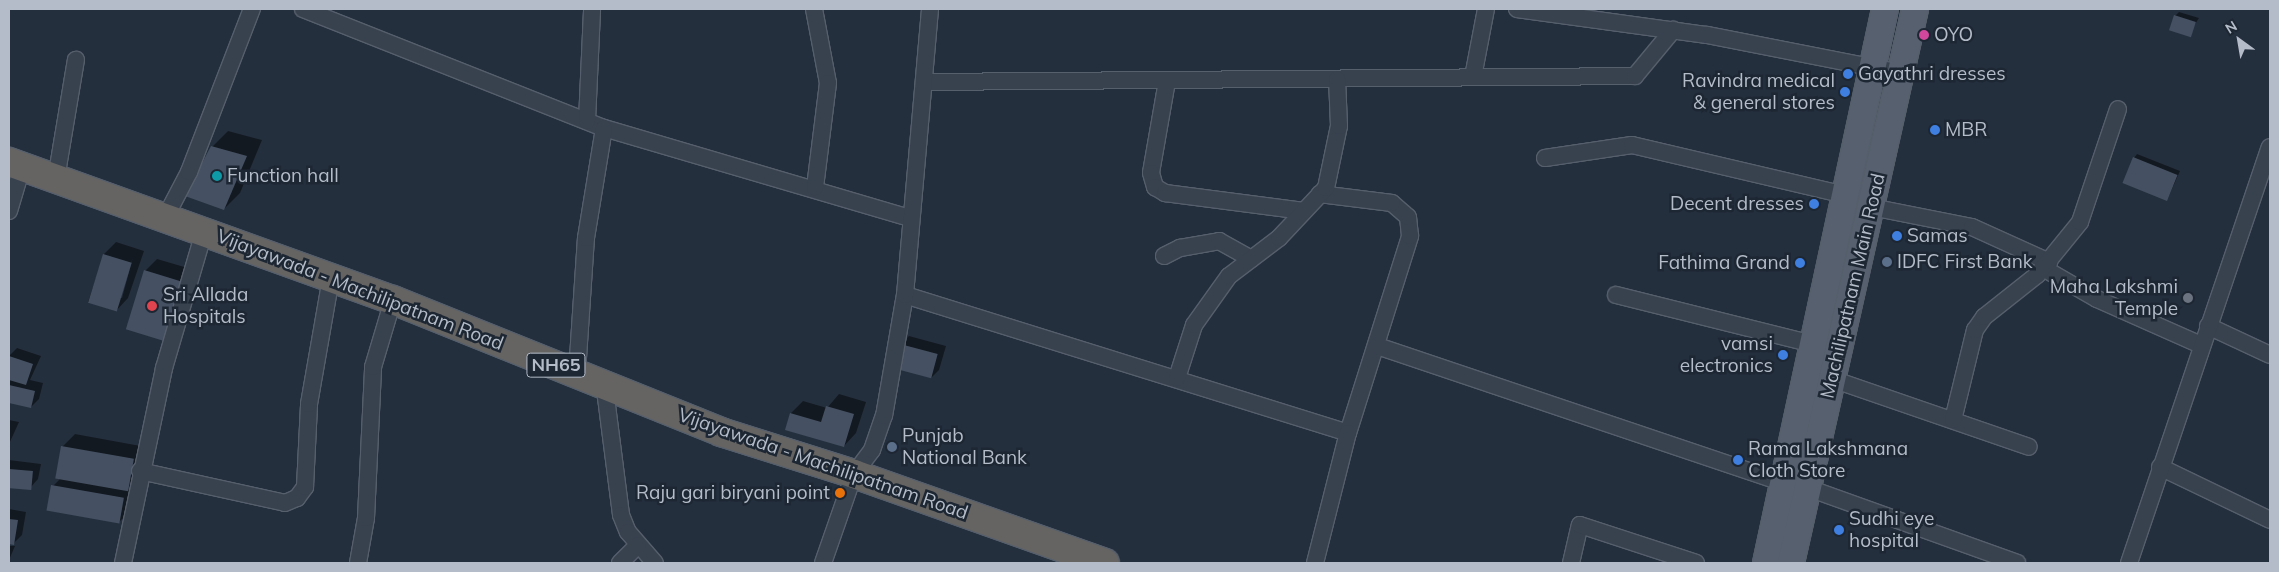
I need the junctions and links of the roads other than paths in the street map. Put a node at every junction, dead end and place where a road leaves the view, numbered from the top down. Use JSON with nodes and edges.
{"nodes":[{"id":1,"x":252,"y":9,"type":"edge"},
{"id":2,"x":303,"y":9,"type":"edge"},
{"id":3,"x":592,"y":9,"type":"edge"},
{"id":4,"x":814,"y":9,"type":"edge"},
{"id":5,"x":930,"y":9,"type":"edge"},
{"id":6,"x":1486,"y":9,"type":"edge"},
{"id":7,"x":1517,"y":9,"type":"edge"},
{"id":8,"x":1884,"y":9,"type":"edge"},
{"id":9,"x":1915,"y":9,"type":"edge"},
{"id":10,"x":1673,"y":30,"type":"junction"},
{"id":11,"x":76,"y":60,"type":"dead end"},
{"id":12,"x":1874,"y":66,"type":"junction"},
{"id":13,"x":1901,"y":73,"type":"junction"},
{"id":14,"x":1474,"y":77,"type":"junction"},
{"id":15,"x":1337,"y":79,"type":"junction"},
{"id":16,"x":1166,"y":81,"type":"junction"},
{"id":17,"x":924,"y":82,"type":"junction"},
{"id":18,"x":2118,"y":109,"type":"dead end"},
{"id":19,"x":587,"y":121,"type":"junction"},
{"id":20,"x":604,"y":128,"type":"junction"},
{"id":21,"x":2270,"y":147,"type":"edge"},
{"id":22,"x":1545,"y":158,"type":"dead end"},
{"id":23,"x":15,"y":165,"type":"edge"},
{"id":24,"x":56,"y":179,"type":"junction"},
{"id":25,"x":815,"y":187,"type":"junction"},
{"id":26,"x":1320,"y":194,"type":"junction"},
{"id":27,"x":1845,"y":195,"type":"junction"},
{"id":28,"x":1871,"y":207,"type":"junction"},
{"id":29,"x":9,"y":211,"type":"edge"},
{"id":30,"x":1304,"y":211,"type":"junction"},
{"id":31,"x":165,"y":218,"type":"junction"},
{"id":32,"x":910,"y":218,"type":"junction"},
{"id":33,"x":204,"y":232,"type":"junction"},
{"id":34,"x":1164,"y":256,"type":"dead end"},
{"id":35,"x":1251,"y":259,"type":"junction"},
{"id":36,"x":2046,"y":265,"type":"junction"},
{"id":37,"x":331,"y":278,"type":"junction"},
{"id":38,"x":905,"y":295,"type":"junction"},
{"id":39,"x":1616,"y":295,"type":"dead end"},
{"id":40,"x":393,"y":300,"type":"junction"},
{"id":41,"x":2208,"y":326,"type":"junction"},
{"id":42,"x":1813,"y":344,"type":"junction"},
{"id":43,"x":2201,"y":345,"type":"junction"},
{"id":44,"x":1376,"y":346,"type":"junction"},
{"id":45,"x":2270,"y":355,"type":"edge"},
{"id":46,"x":577,"y":373,"type":"junction"},
{"id":47,"x":1176,"y":378,"type":"junction"},
{"id":48,"x":1832,"y":379,"type":"junction"},
{"id":49,"x":604,"y":382,"type":"junction"},
{"id":50,"x":1953,"y":420,"type":"junction"},
{"id":51,"x":1348,"y":433,"type":"junction"},
{"id":52,"x":2029,"y":447,"type":"dead end"},
{"id":53,"x":2160,"y":467,"type":"junction"},
{"id":54,"x":140,"y":470,"type":"junction"},
{"id":55,"x":854,"y":474,"type":"junction"},
{"id":56,"x":1796,"y":486,"type":"junction"},
{"id":57,"x":2270,"y":520,"type":"edge"},
{"id":58,"x":638,"y":545,"type":"junction"},
{"id":59,"x":123,"y":563,"type":"edge"},
{"id":60,"x":358,"y":563,"type":"edge"},
{"id":61,"x":620,"y":563,"type":"edge"},
{"id":62,"x":656,"y":563,"type":"edge"},
{"id":63,"x":823,"y":563,"type":"edge"},
{"id":64,"x":1105,"y":563,"type":"edge"},
{"id":65,"x":1315,"y":563,"type":"edge"},
{"id":66,"x":1571,"y":563,"type":"edge"},
{"id":67,"x":1696,"y":563,"type":"edge"},
{"id":68,"x":1766,"y":563,"type":"edge"},
{"id":69,"x":1791,"y":563,"type":"edge"},
{"id":70,"x":2017,"y":563,"type":"edge"},
{"id":71,"x":2129,"y":563,"type":"edge"}],
"edges":[{"from":1,"to":31,"type":"street"},
{"from":2,"to":19,"type":"street"},
{"from":3,"to":19,"type":"street"},
{"from":4,"to":25,"type":"street"},
{"from":5,"to":17,"type":"street"},
{"from":6,"to":14,"type":"street"},
{"from":7,"to":10,"type":"street"},
{"from":8,"to":12,"type":"main road","name":"Machilipatnam Main Road"},
{"from":9,"to":13,"type":"main road","name":"Machilipatnam Main Road"},
{"from":10,"to":12,"type":"street"},
{"from":10,"to":14,"type":"street"},
{"from":11,"to":24,"type":"street"},
{"from":12,"to":13,"type":"street"},
{"from":12,"to":27,"type":"main road","name":"Machilipatnam Main Road"},
{"from":13,"to":28,"type":"main road","name":"Machilipatnam Main Road"},
{"from":14,"to":15,"type":"street"},
{"from":15,"to":16,"type":"street"},
{"from":15,"to":26,"type":"street"},
{"from":16,"to":17,"type":"street"},
{"from":16,"to":30,"type":"street"},
{"from":17,"to":32,"type":"street"},
{"from":18,"to":36,"type":"street"},
{"from":19,"to":20,"type":"street"},
{"from":20,"to":25,"type":"street"},
{"from":20,"to":46,"type":"street"},
{"from":21,"to":41,"type":"street"},
{"from":22,"to":27,"type":"street"},
{"from":23,"to":24,"type":"highway","name":"Vijayawada - Machilipatnam Road","number":"NH65"},
{"from":23,"to":29,"type":"street"},
{"from":24,"to":31,"type":"highway","name":"Vijayawada - Machilipatnam Road","number":"NH65"},
{"from":25,"to":32,"type":"street"},
{"from":26,"to":30,"type":"street"},
{"from":26,"to":44,"type":"street"},
{"from":27,"to":42,"type":"main road","name":"Machilipatnam Main Road"},
{"from":28,"to":36,"type":"street"},
{"from":28,"to":48,"type":"main road","name":"Machilipatnam Main Road"},
{"from":30,"to":35,"type":"street"},
{"from":31,"to":33,"type":"highway","name":"Vijayawada - Machilipatnam Road","number":"NH65"},
{"from":32,"to":38,"type":"street"},
{"from":33,"to":37,"type":"highway","name":"Vijayawada - Machilipatnam Road","number":"NH65"},
{"from":33,"to":54,"type":"street"},
{"from":34,"to":35,"type":"street"},
{"from":35,"to":47,"type":"street"},
{"from":36,"to":43,"type":"street"},
{"from":36,"to":50,"type":"street"},
{"from":37,"to":40,"type":"highway","name":"Vijayawada - Machilipatnam Road","number":"NH65"},
{"from":37,"to":54,"type":"street"},
{"from":38,"to":47,"type":"street"},
{"from":38,"to":55,"type":"street"},
{"from":39,"to":42,"type":"street"},
{"from":40,"to":46,"type":"highway","name":"Vijayawada - Machilipatnam Road","number":"NH65"},
{"from":40,"to":60,"type":"street"},
{"from":41,"to":43,"type":"street"},
{"from":41,"to":45,"type":"street"},
{"from":42,"to":56,"type":"main road","name":"Machilipatnam Main Road"},
{"from":43,"to":53,"type":"street"},
{"from":44,"to":51,"type":"street"},
{"from":44,"to":56,"type":"street"},
{"from":46,"to":49,"type":"highway","name":"Vijayawada - Machilipatnam Road","number":"NH65"},
{"from":47,"to":51,"type":"street"},
{"from":48,"to":50,"type":"street"},
{"from":48,"to":56,"type":"main road","name":"Machilipatnam Main Road"},
{"from":49,"to":55,"type":"highway","name":"Vijayawada - Machilipatnam Road","number":"NH65"},
{"from":49,"to":58,"type":"street"},
{"from":50,"to":52,"type":"street"},
{"from":51,"to":65,"type":"street"},
{"from":53,"to":57,"type":"street"},
{"from":53,"to":71,"type":"street"},
{"from":54,"to":59,"type":"street"},
{"from":55,"to":63,"type":"street"},
{"from":55,"to":64,"type":"highway","name":"Vijayawada - Machilipatnam Road","number":"NH65"},
{"from":56,"to":68,"type":"main road","name":"Machilipatnam Main Road"},
{"from":56,"to":69,"type":"main road","name":"Machilipatnam Main Road"},
{"from":56,"to":70,"type":"street"},
{"from":58,"to":61,"type":"street"},
{"from":58,"to":62,"type":"street"},
{"from":66,"to":67,"type":"street"}]}
